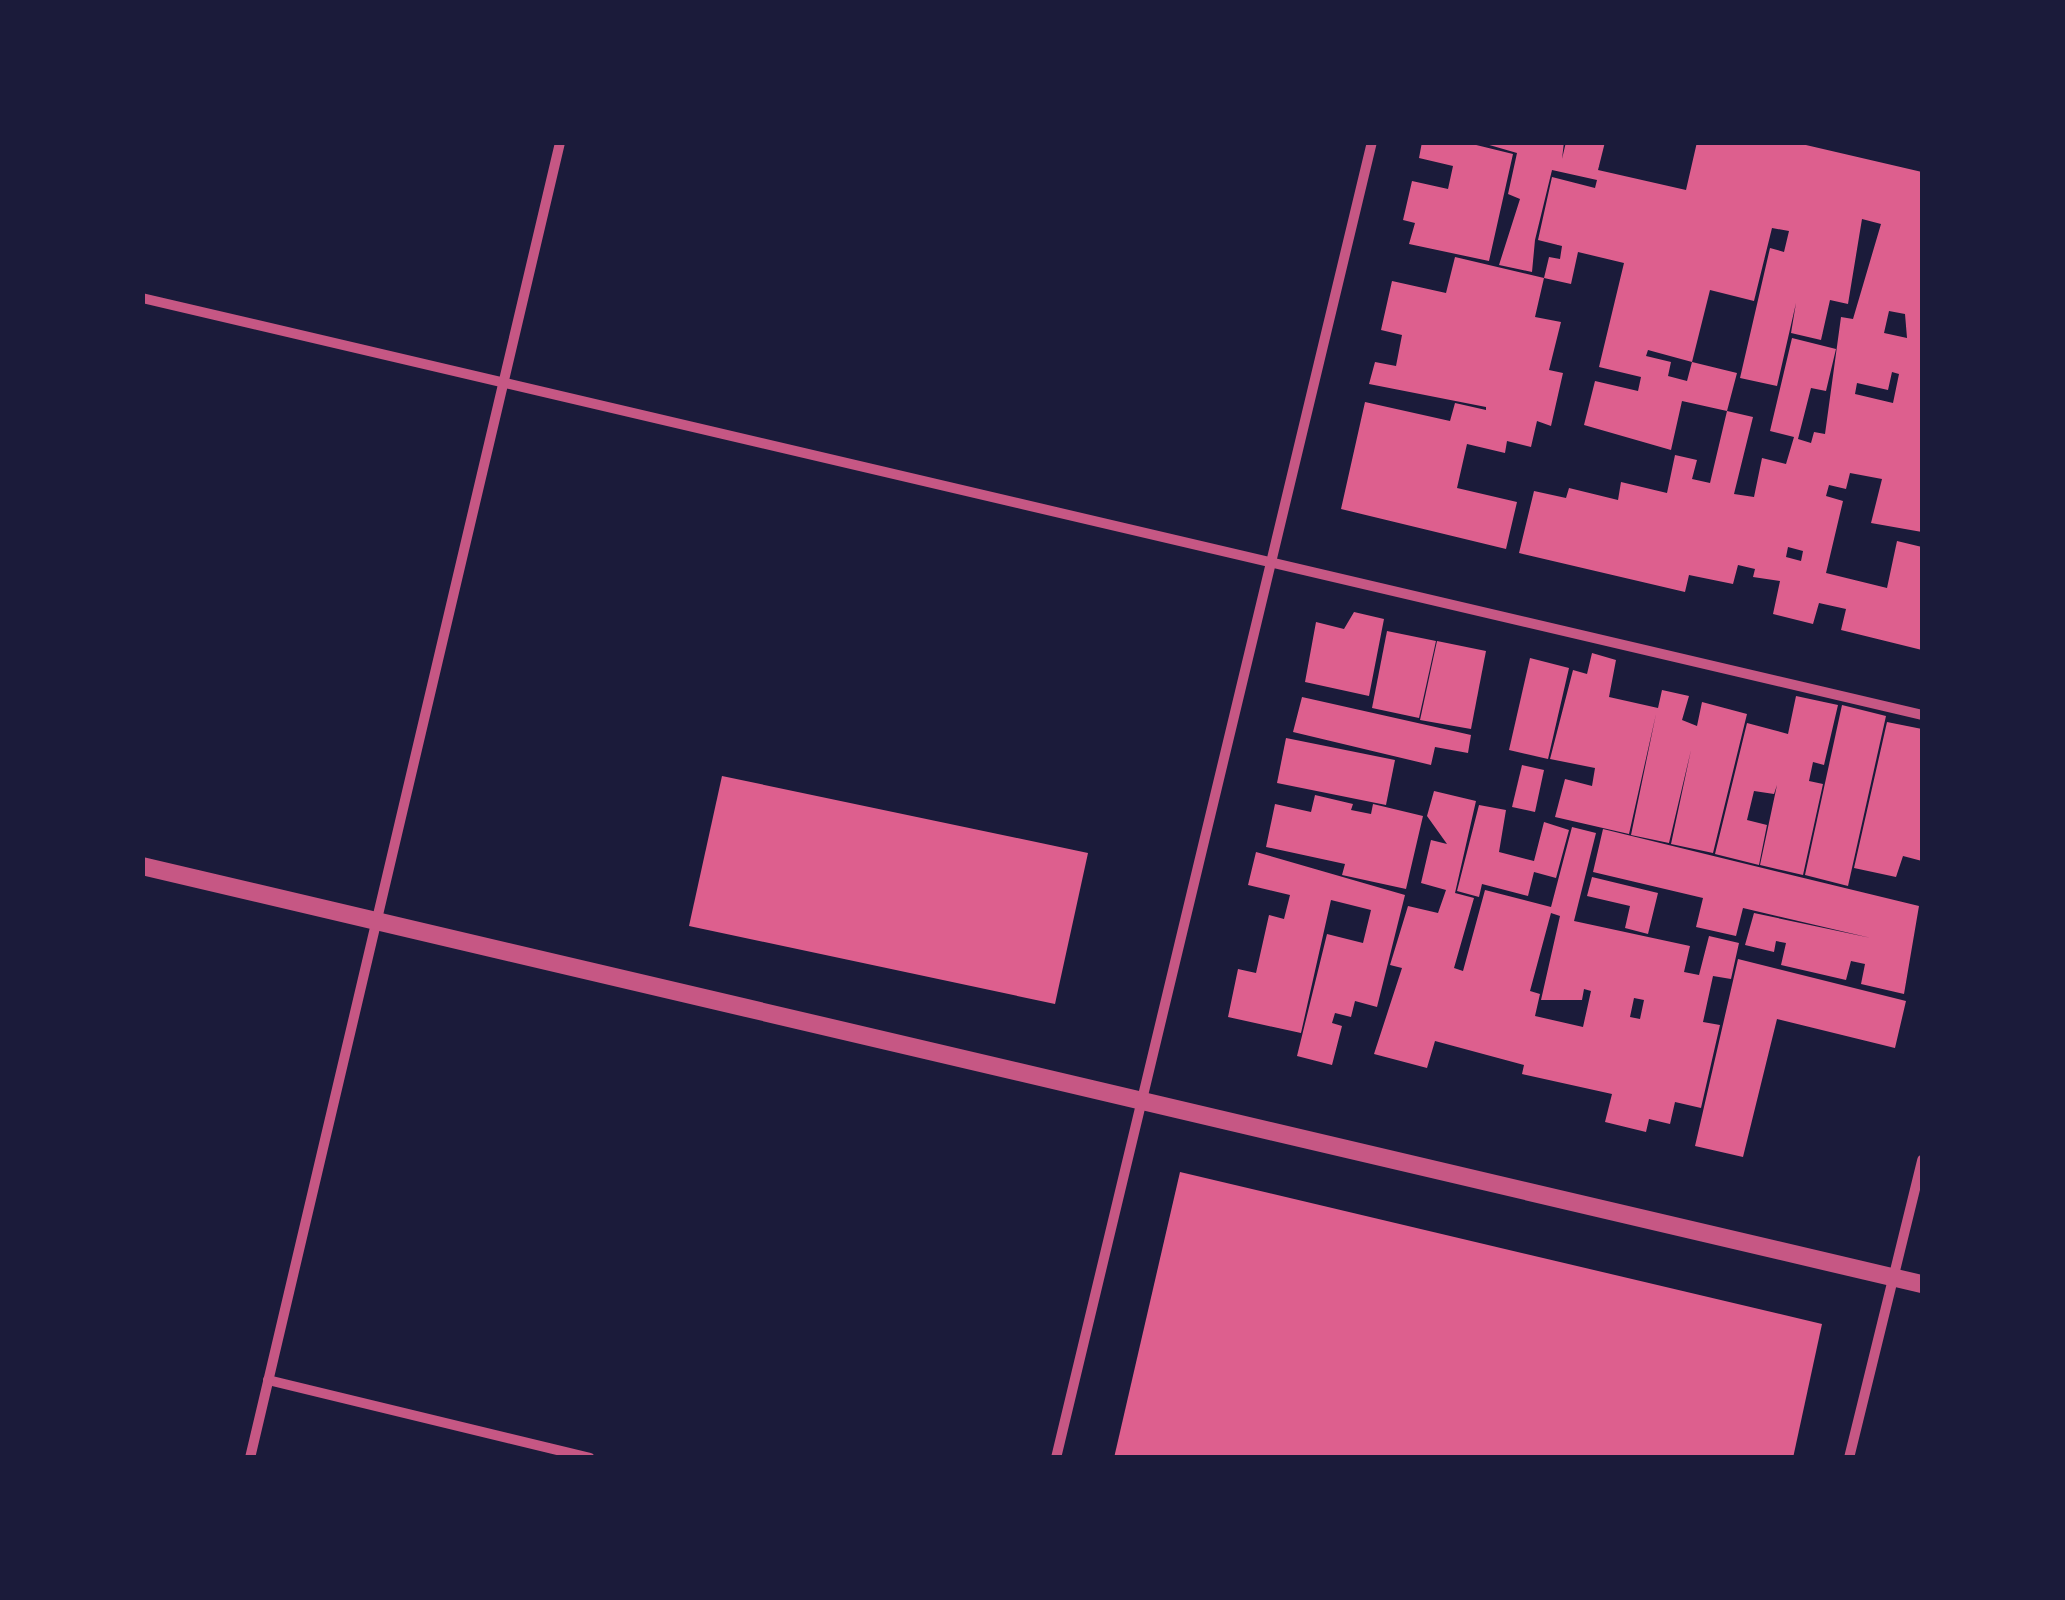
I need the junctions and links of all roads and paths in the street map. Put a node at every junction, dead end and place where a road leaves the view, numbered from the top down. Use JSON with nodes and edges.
{"nodes":[{"id":1,"x":560,"y":142,"type":"edge"},
{"id":2,"x":1372,"y":142,"type":"edge"},
{"id":3,"x":142,"y":298,"type":"edge"},
{"id":4,"x":502,"y":387,"type":"junction"},
{"id":5,"x":1266,"y":563,"type":"junction"},
{"id":6,"x":1922,"y":715,"type":"edge"},
{"id":7,"x":142,"y":866,"type":"edge"},
{"id":8,"x":377,"y":921,"type":"junction"},
{"id":9,"x":1140,"y":1100,"type":"junction"},
{"id":10,"x":1922,"y":1160,"type":"edge"},
{"id":11,"x":1892,"y":1277,"type":"junction"},
{"id":12,"x":1922,"y":1284,"type":"edge"},
{"id":13,"x":268,"y":1380,"type":"junction"},
{"id":14,"x":250,"y":1458,"type":"edge"},
{"id":15,"x":590,"y":1458,"type":"edge"},
{"id":16,"x":1056,"y":1458,"type":"edge"},
{"id":17,"x":1849,"y":1458,"type":"edge"}],
"edges":[{"from":1,"to":4,"type":"street"},
{"from":2,"to":5,"type":"street"},
{"from":3,"to":4,"type":"street"},
{"from":4,"to":5,"type":"street"},
{"from":4,"to":8,"type":"street"},
{"from":5,"to":6,"type":"street"},
{"from":5,"to":9,"type":"street"},
{"from":7,"to":8,"type":"street"},
{"from":8,"to":9,"type":"street"},
{"from":8,"to":13,"type":"street"},
{"from":9,"to":11,"type":"street"},
{"from":9,"to":16,"type":"street"},
{"from":10,"to":11,"type":"street"},
{"from":11,"to":12,"type":"street"},
{"from":11,"to":17,"type":"street"},
{"from":13,"to":14,"type":"street"},
{"from":13,"to":15,"type":"street"}]}
